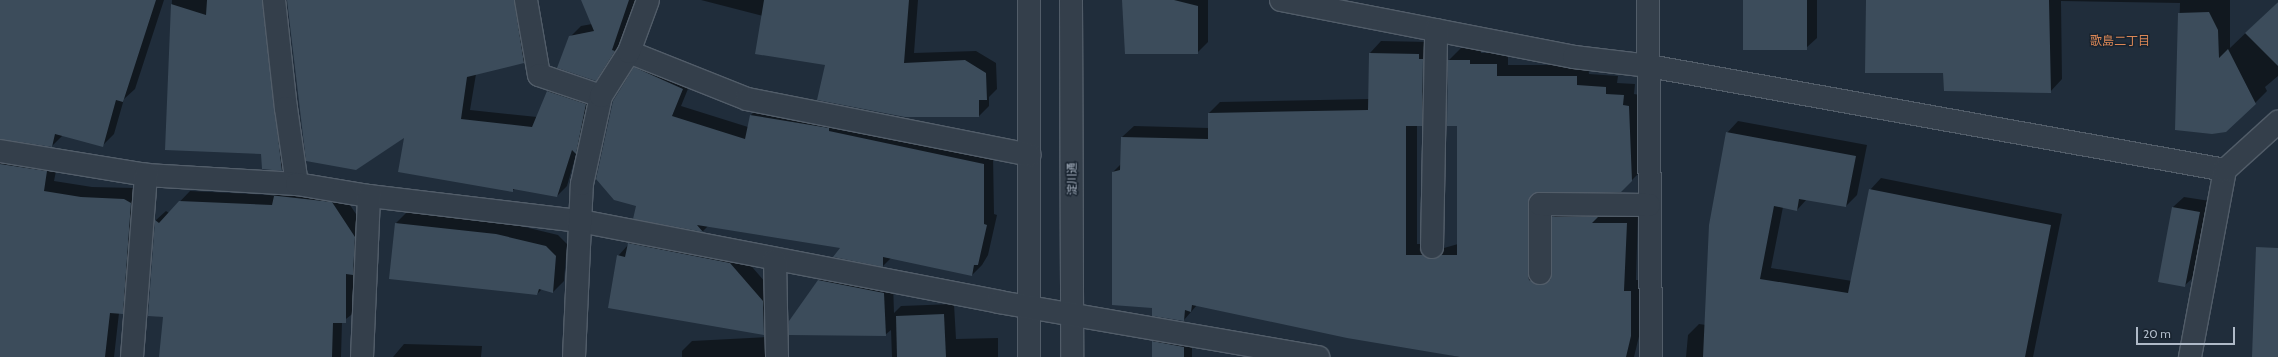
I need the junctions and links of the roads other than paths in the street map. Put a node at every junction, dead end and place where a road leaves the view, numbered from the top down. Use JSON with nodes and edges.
{"nodes":[{"id":1,"x":274,"y":0,"type":"edge"},
{"id":2,"x":526,"y":0,"type":"edge"},
{"id":3,"x":648,"y":0,"type":"edge"},
{"id":4,"x":1029,"y":0,"type":"edge"},
{"id":5,"x":1071,"y":0,"type":"edge"},
{"id":6,"x":1281,"y":0,"type":"edge"},
{"id":7,"x":1648,"y":0,"type":"edge"},
{"id":8,"x":1436,"y":30,"type":"junction"},
{"id":9,"x":629,"y":52,"type":"junction"},
{"id":10,"x":1648,"y":66,"type":"junction"},
{"id":11,"x":601,"y":96,"type":"junction"},
{"id":12,"x":2278,"y":122,"type":"edge"},
{"id":13,"x":0,"y":151,"type":"edge"},
{"id":14,"x":1030,"y":155,"type":"junction"},
{"id":15,"x":2225,"y":170,"type":"junction"},
{"id":16,"x":146,"y":175,"type":"junction"},
{"id":17,"x":297,"y":184,"type":"junction"},
{"id":18,"x":369,"y":196,"type":"junction"},
{"id":19,"x":1649,"y":205,"type":"junction"},
{"id":20,"x":580,"y":221,"type":"junction"},
{"id":21,"x":1432,"y":248,"type":"dead end"},
{"id":22,"x":774,"y":260,"type":"junction"},
{"id":23,"x":1540,"y":274,"type":"dead end"},
{"id":24,"x":1029,"y":308,"type":"junction"},
{"id":25,"x":1072,"y":316,"type":"junction"},
{"id":26,"x":132,"y":357,"type":"edge"},
{"id":27,"x":362,"y":357,"type":"edge"},
{"id":28,"x":574,"y":357,"type":"edge"},
{"id":29,"x":777,"y":357,"type":"edge"},
{"id":30,"x":1029,"y":357,"type":"edge"},
{"id":31,"x":1072,"y":357,"type":"edge"},
{"id":32,"x":1318,"y":357,"type":"edge"},
{"id":33,"x":1651,"y":357,"type":"edge"},
{"id":34,"x":2190,"y":357,"type":"edge"}],
"edges":[{"from":1,"to":17,"type":"street"},
{"from":2,"to":11,"type":"street"},
{"from":3,"to":9,"type":"street"},
{"from":4,"to":14,"type":"street"},
{"from":5,"to":25,"type":"street","name":"淀川通"},
{"from":6,"to":8,"type":"street"},
{"from":7,"to":10,"type":"street"},
{"from":8,"to":10,"type":"street"},
{"from":8,"to":21,"type":"street"},
{"from":9,"to":11,"type":"street"},
{"from":9,"to":14,"type":"street"},
{"from":10,"to":15,"type":"street"},
{"from":10,"to":19,"type":"street"},
{"from":11,"to":20,"type":"street"},
{"from":12,"to":15,"type":"street"},
{"from":13,"to":16,"type":"street"},
{"from":14,"to":24,"type":"street"},
{"from":15,"to":34,"type":"street"},
{"from":16,"to":17,"type":"street"},
{"from":16,"to":26,"type":"street"},
{"from":17,"to":18,"type":"street"},
{"from":18,"to":20,"type":"street"},
{"from":18,"to":27,"type":"street"},
{"from":19,"to":23,"type":"street"},
{"from":19,"to":33,"type":"street"},
{"from":20,"to":22,"type":"street"},
{"from":20,"to":28,"type":"street"},
{"from":22,"to":24,"type":"street"},
{"from":22,"to":29,"type":"street"},
{"from":24,"to":25,"type":"street"},
{"from":24,"to":30,"type":"street"},
{"from":25,"to":31,"type":"street","name":"淀川通"},
{"from":25,"to":32,"type":"street"}]}
